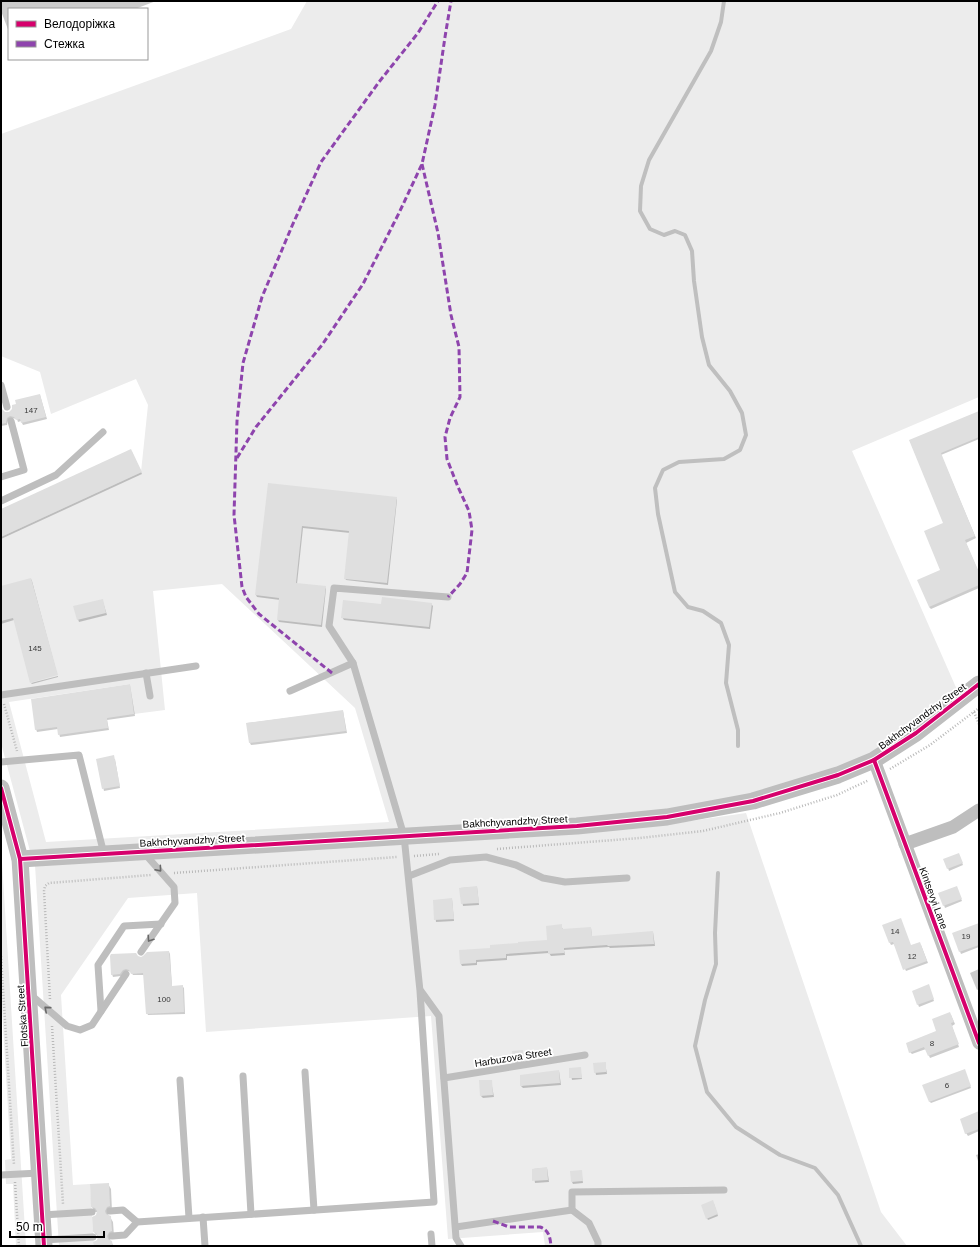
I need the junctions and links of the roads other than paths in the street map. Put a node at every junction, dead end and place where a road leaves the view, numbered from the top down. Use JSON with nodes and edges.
{"nodes":[{"id":1,"x":1,"y":385,"type":"edge"},
{"id":2,"x":7,"y":406,"type":"dead end"},
{"id":3,"x":11,"y":421,"type":"dead end"},
{"id":4,"x":103,"y":432,"type":"dead end"},
{"id":5,"x":1,"y":477,"type":"edge"},
{"id":6,"x":1,"y":501,"type":"edge"},
{"id":7,"x":448,"y":597,"type":"dead end"},
{"id":8,"x":353,"y":663,"type":"junction"},
{"id":9,"x":196,"y":666,"type":"dead end"},
{"id":10,"x":146,"y":673,"type":"junction"},
{"id":11,"x":979,"y":684,"type":"edge"},
{"id":12,"x":290,"y":691,"type":"dead end"},
{"id":13,"x":1,"y":695,"type":"edge"},
{"id":14,"x":150,"y":696,"type":"dead end"},
{"id":15,"x":1,"y":762,"type":"edge"},
{"id":16,"x":877,"y":767,"type":"junction"},
{"id":17,"x":1,"y":788,"type":"edge"},
{"id":18,"x":979,"y":810,"type":"edge"},
{"id":19,"x":6,"y":825,"type":"edge"},
{"id":20,"x":404,"y":836,"type":"junction"},
{"id":21,"x":906,"y":844,"type":"junction"},
{"id":22,"x":143,"y":851,"type":"junction"},
{"id":23,"x":104,"y":854,"type":"junction"},
{"id":24,"x":20,"y":859,"type":"junction"},
{"id":25,"x":409,"y":876,"type":"junction"},
{"id":26,"x":627,"y":878,"type":"dead end"},
{"id":27,"x":161,"y":924,"type":"junction"},
{"id":28,"x":141,"y":952,"type":"dead end"},
{"id":29,"x":126,"y":974,"type":"dead end"},
{"id":30,"x":420,"y":991,"type":"junction"},
{"id":31,"x":28,"y":992,"type":"junction"},
{"id":32,"x":101,"y":1011,"type":"junction"},
{"id":33,"x":979,"y":1042,"type":"edge"},
{"id":34,"x":584,"y":1055,"type":"dead end"},
{"id":35,"x":305,"y":1072,"type":"dead end"},
{"id":36,"x":243,"y":1076,"type":"dead end"},
{"id":37,"x":444,"y":1078,"type":"junction"},
{"id":38,"x":180,"y":1080,"type":"dead end"},
{"id":39,"x":39,"y":1173,"type":"junction"},
{"id":40,"x":1,"y":1175,"type":"edge"},
{"id":41,"x":724,"y":1190,"type":"dead end"},
{"id":42,"x":314,"y":1210,"type":"junction"},
{"id":43,"x":572,"y":1210,"type":"junction"},
{"id":44,"x":110,"y":1211,"type":"dead end"},
{"id":45,"x":92,"y":1212,"type":"dead end"},
{"id":46,"x":251,"y":1214,"type":"junction"},
{"id":47,"x":42,"y":1215,"type":"junction"},
{"id":48,"x":203,"y":1217,"type":"junction"},
{"id":49,"x":189,"y":1218,"type":"junction"},
{"id":50,"x":137,"y":1222,"type":"junction"},
{"id":51,"x":456,"y":1226,"type":"junction"},
{"id":52,"x":431,"y":1234,"type":"dead end"},
{"id":53,"x":112,"y":1236,"type":"dead end"},
{"id":54,"x":93,"y":1237,"type":"dead end"},
{"id":55,"x":44,"y":1243,"type":"edge"},
{"id":56,"x":205,"y":1246,"type":"edge"},
{"id":57,"x":432,"y":1246,"type":"edge"},
{"id":58,"x":461,"y":1246,"type":"edge"},
{"id":59,"x":598,"y":1246,"type":"edge"}],
"edges":[{"from":1,"to":2,"type":"lane"},
{"from":3,"to":5,"type":"lane"},
{"from":4,"to":6,"type":"lane"},
{"from":7,"to":8,"type":"lane"},
{"from":8,"to":12,"type":"lane"},
{"from":8,"to":20,"type":"lane"},
{"from":9,"to":10,"type":"lane"},
{"from":10,"to":13,"type":"lane"},
{"from":10,"to":14,"type":"lane"},
{"from":11,"to":16,"type":"street","name":"Bakhchyvandzhy Street"},
{"from":15,"to":23,"type":"lane"},
{"from":16,"to":20,"type":"street","name":"Bakhchyvandzhy Street"},
{"from":16,"to":21,"type":"street","name":"Kintsevyi Lane"},
{"from":17,"to":19,"type":"street","name":"Flotska Street"},
{"from":18,"to":21,"type":"street"},
{"from":19,"to":24,"type":"street","name":"Flotska Street"},
{"from":20,"to":22,"type":"street","name":"Bakhchyvandzhy Street"},
{"from":20,"to":25,"type":"lane"},
{"from":21,"to":33,"type":"street","name":"Kintsevyi Lane"},
{"from":22,"to":23,"type":"street","name":"Bakhchyvandzhy Street"},
{"from":22,"to":27,"type":"lane","one_way":true},
{"from":23,"to":24,"type":"street","name":"Bakhchyvandzhy Street"},
{"from":24,"to":31,"type":"street","name":"Flotska Street"},
{"from":25,"to":26,"type":"lane"},
{"from":25,"to":30,"type":"lane"},
{"from":27,"to":28,"type":"lane","one_way":true},
{"from":27,"to":32,"type":"lane"},
{"from":29,"to":32,"type":"lane"},
{"from":30,"to":37,"type":"lane"},
{"from":30,"to":42,"type":"lane"},
{"from":32,"to":31,"type":"lane","one_way":true},
{"from":31,"to":39,"type":"street","name":"Flotska Street"},
{"from":34,"to":37,"type":"lane","name":"Harbuzova Street"},
{"from":35,"to":42,"type":"lane"},
{"from":36,"to":46,"type":"lane"},
{"from":37,"to":51,"type":"lane"},
{"from":38,"to":49,"type":"lane"},
{"from":39,"to":40,"type":"lane"},
{"from":39,"to":47,"type":"street","name":"Flotska Street"},
{"from":41,"to":43,"type":"lane"},
{"from":42,"to":46,"type":"lane"},
{"from":43,"to":51,"type":"lane"},
{"from":43,"to":59,"type":"lane"},
{"from":44,"to":50,"type":"lane"},
{"from":45,"to":47,"type":"lane"},
{"from":46,"to":48,"type":"lane"},
{"from":47,"to":55,"type":"street","name":"Flotska Street"},
{"from":48,"to":49,"type":"lane"},
{"from":48,"to":56,"type":"lane"},
{"from":49,"to":50,"type":"lane"},
{"from":50,"to":53,"type":"lane"},
{"from":51,"to":58,"type":"lane"},
{"from":52,"to":57,"type":"lane"},
{"from":54,"to":55,"type":"lane"}]}
